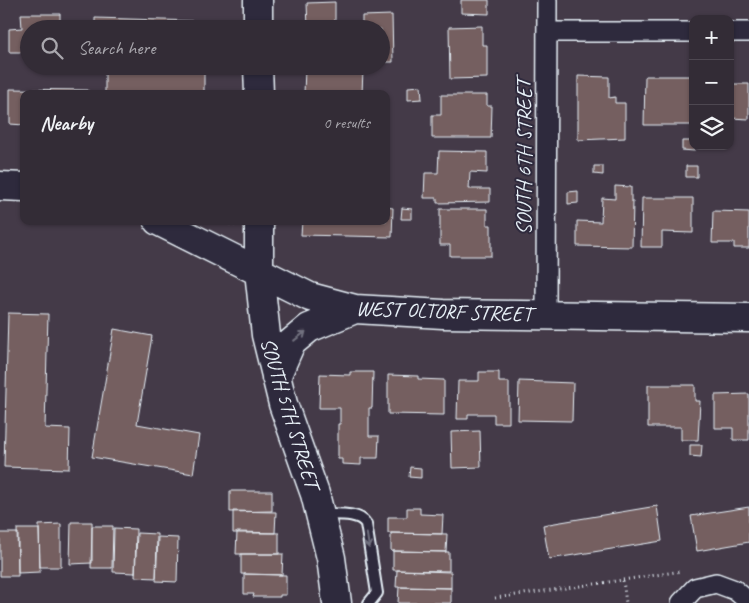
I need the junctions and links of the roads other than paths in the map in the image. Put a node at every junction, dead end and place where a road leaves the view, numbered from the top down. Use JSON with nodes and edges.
{"nodes":[{"id":1,"x":258,"y":0,"type":"edge"},
{"id":2,"x":547,"y":0,"type":"edge"},
{"id":3,"x":258,"y":20,"type":"edge"},
{"id":4,"x":546,"y":32,"type":"junction"},
{"id":5,"x":689,"y":32,"type":"edge"},
{"id":6,"x":734,"y":32,"type":"edge"},
{"id":7,"x":749,"y":32,"type":"edge"},
{"id":8,"x":258,"y":75,"type":"edge"},
{"id":9,"x":259,"y":90,"type":"edge"},
{"id":10,"x":0,"y":186,"type":"edge"},
{"id":11,"x":20,"y":187,"type":"edge"},
{"id":12,"x":171,"y":225,"type":"edge"},
{"id":13,"x":259,"y":225,"type":"edge"},
{"id":14,"x":259,"y":271,"type":"junction"},
{"id":15,"x":355,"y":309,"type":"junction"},
{"id":16,"x":546,"y":315,"type":"junction"},
{"id":17,"x":749,"y":318,"type":"edge"},
{"id":18,"x":276,"y":377,"type":"junction"},
{"id":19,"x":320,"y":514,"type":"junction"},
{"id":20,"x":749,"y":602,"type":"edge"},
{"id":21,"x":337,"y":603,"type":"edge"},
{"id":22,"x":369,"y":603,"type":"edge"},
{"id":23,"x":681,"y":603,"type":"edge"}],
"edges":[{"from":1,"to":3,"type":"main road"},
{"from":2,"to":4,"type":"street","name":"SOUTH 6TH STREET"},
{"from":4,"to":5,"type":"street"},
{"from":4,"to":16,"type":"street","name":"SOUTH 6TH STREET"},
{"from":6,"to":7,"type":"street"},
{"from":8,"to":9,"type":"main road"},
{"from":10,"to":11,"type":"main road"},
{"from":12,"to":14,"type":"main road","name":"WEST OLTORF STREET"},
{"from":13,"to":14,"type":"main road","name":"SOUTH 5TH STREET"},
{"from":14,"to":15,"type":"main road","name":"WEST OLTORF STREET"},
{"from":14,"to":18,"type":"main road","name":"SOUTH 5TH STREET"},
{"from":15,"to":16,"type":"main road","name":"WEST OLTORF STREET"},
{"from":18,"to":15,"type":"main road","one_way":true},
{"from":16,"to":17,"type":"main road","name":"WEST OLTORF STREET"},
{"from":18,"to":19,"type":"main road","name":"SOUTH 5TH STREET"},
{"from":19,"to":21,"type":"main road","name":"SOUTH 5TH STREET"},
{"from":19,"to":22,"type":"lane","one_way":true},
{"from":20,"to":23,"type":"street"}]}
